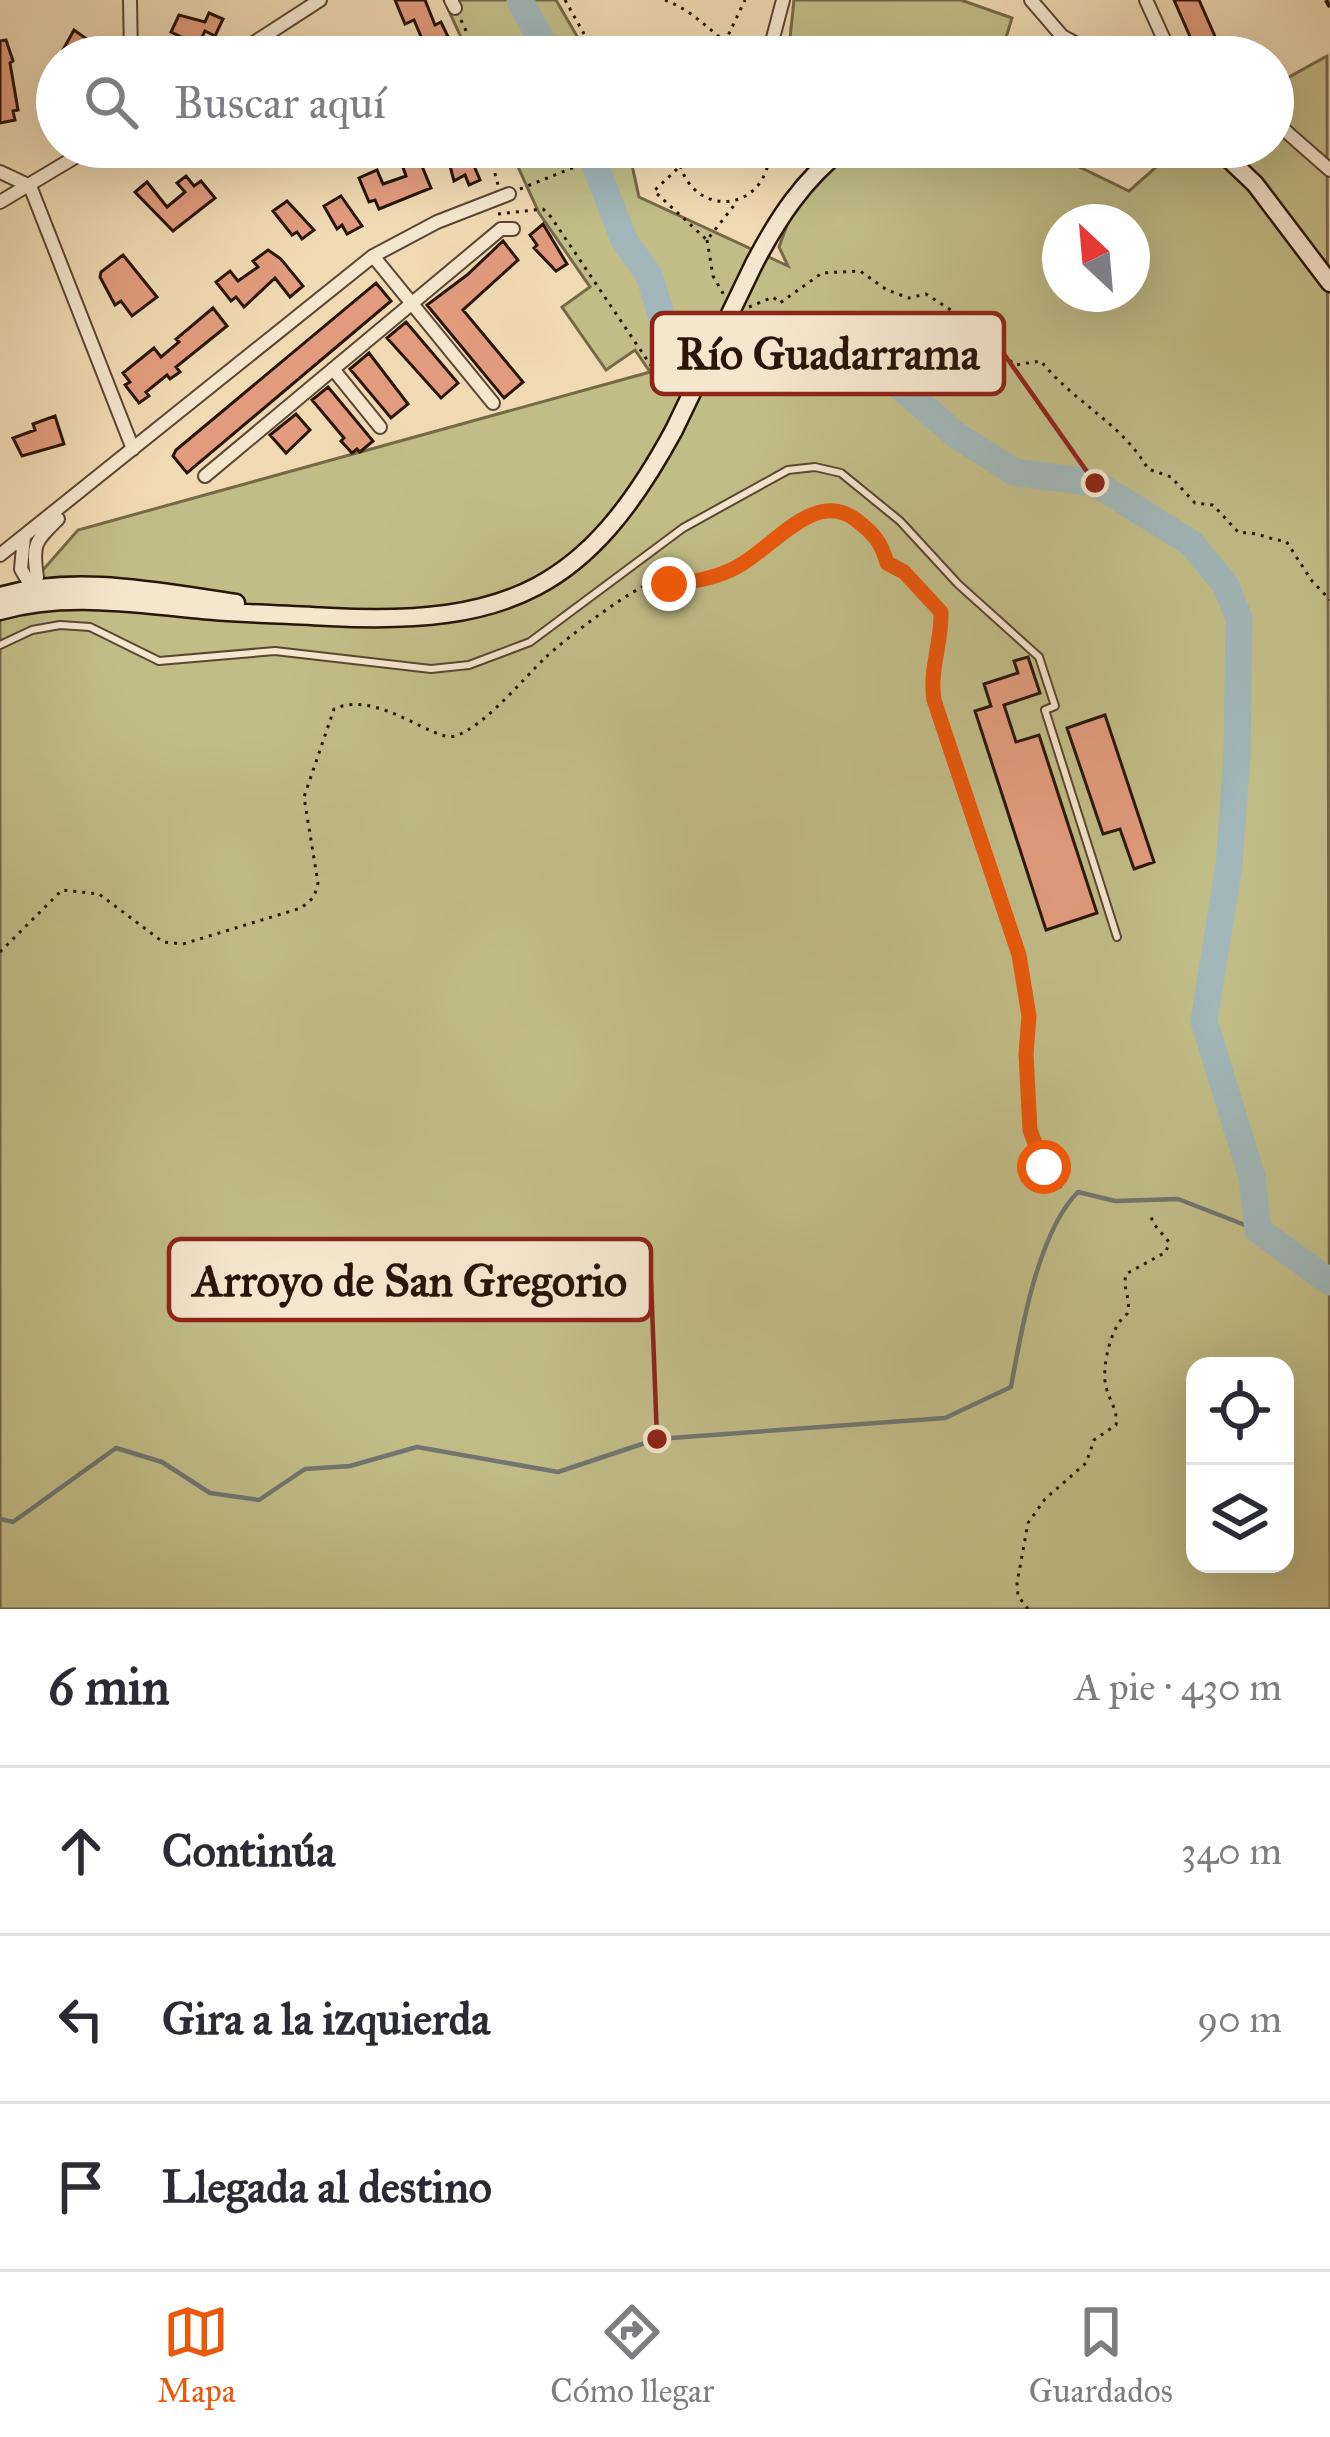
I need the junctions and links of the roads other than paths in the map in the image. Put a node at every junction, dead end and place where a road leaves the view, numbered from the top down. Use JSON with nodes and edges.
{"nodes":[{"id":1,"x":130,"y":0,"type":"edge"},
{"id":2,"x":320,"y":0,"type":"edge"},
{"id":3,"x":783,"y":0,"type":"edge"},
{"id":4,"x":1031,"y":0,"type":"edge"},
{"id":5,"x":1146,"y":0,"type":"edge"},
{"id":6,"x":131,"y":36,"type":"edge"},
{"id":7,"x":264,"y":36,"type":"edge"},
{"id":8,"x":774,"y":36,"type":"edge"},
{"id":9,"x":1062,"y":36,"type":"edge"},
{"id":10,"x":1162,"y":36,"type":"edge"},
{"id":11,"x":1294,"y":138,"type":"edge"},
{"id":12,"x":59,"y":168,"type":"edge"},
{"id":13,"x":812,"y":168,"type":"edge"},
{"id":14,"x":1239,"y":168,"type":"edge"},
{"id":15,"x":1330,"y":170,"type":"edge"},
{"id":16,"x":0,"y":172,"type":"edge"},
{"id":17,"x":30,"y":186,"type":"junction"},
{"id":18,"x":503,"y":196,"type":"road end"},
{"id":19,"x":0,"y":202,"type":"edge"},
{"id":20,"x":513,"y":229,"type":"dead end"},
{"id":21,"x":373,"y":256,"type":"junction"},
{"id":22,"x":1330,"y":283,"type":"edge"},
{"id":23,"x":412,"y":304,"type":"junction"},
{"id":24,"x":333,"y":369,"type":"junction"},
{"id":25,"x":493,"y":403,"type":"dead end"},
{"id":26,"x":380,"y":427,"type":"dead end"},
{"id":27,"x":133,"y":449,"type":"junction"},
{"id":28,"x":205,"y":476,"type":"dead end"},
{"id":29,"x":88,"y":488,"type":"junction"},
{"id":30,"x":53,"y":524,"type":"junction"},
{"id":31,"x":25,"y":535,"type":"junction"},
{"id":32,"x":0,"y":555,"type":"edge"},
{"id":33,"x":125,"y":587,"type":"junction"},
{"id":34,"x":32,"y":589,"type":"junction"},
{"id":35,"x":106,"y":601,"type":"junction"},
{"id":36,"x":0,"y":604,"type":"edge"},
{"id":37,"x":332,"y":616,"type":"junction"},
{"id":38,"x":0,"y":645,"type":"edge"},
{"id":39,"x":1117,"y":937,"type":"dead end"}],
"edges":[{"from":1,"to":6,"type":"street"},
{"from":2,"to":7,"type":"street"},
{"from":3,"to":8,"type":"street"},
{"from":4,"to":9,"type":"street"},
{"from":5,"to":10,"type":"street"},
{"from":11,"to":15,"type":"street"},
{"from":12,"to":17,"type":"street"},
{"from":13,"to":37,"type":"main road","bridge":true},
{"from":14,"to":22,"type":"main road"},
{"from":16,"to":17,"type":"street"},
{"from":17,"to":19,"type":"street"},
{"from":17,"to":27,"type":"street"},
{"from":18,"to":21,"type":"street"},
{"from":20,"to":23,"type":"street"},
{"from":21,"to":23,"type":"street"},
{"from":21,"to":27,"type":"street"},
{"from":23,"to":24,"type":"street"},
{"from":23,"to":25,"type":"street"},
{"from":24,"to":26,"type":"street"},
{"from":24,"to":28,"type":"street"},
{"from":27,"to":29,"type":"street"},
{"from":29,"to":30,"type":"street"},
{"from":29,"to":31,"type":"street"},
{"from":30,"to":33,"type":"street"},
{"from":30,"to":34,"type":"street"},
{"from":31,"to":32,"type":"street"},
{"from":31,"to":34,"type":"street"},
{"from":33,"to":34,"type":"main road"},
{"from":33,"to":37,"type":"main road"},
{"from":34,"to":35,"type":"street"},
{"from":34,"to":36,"type":"main road"},
{"from":35,"to":36,"type":"main road"},
{"from":35,"to":37,"type":"main road"},
{"from":38,"to":39,"type":"lane"}]}
